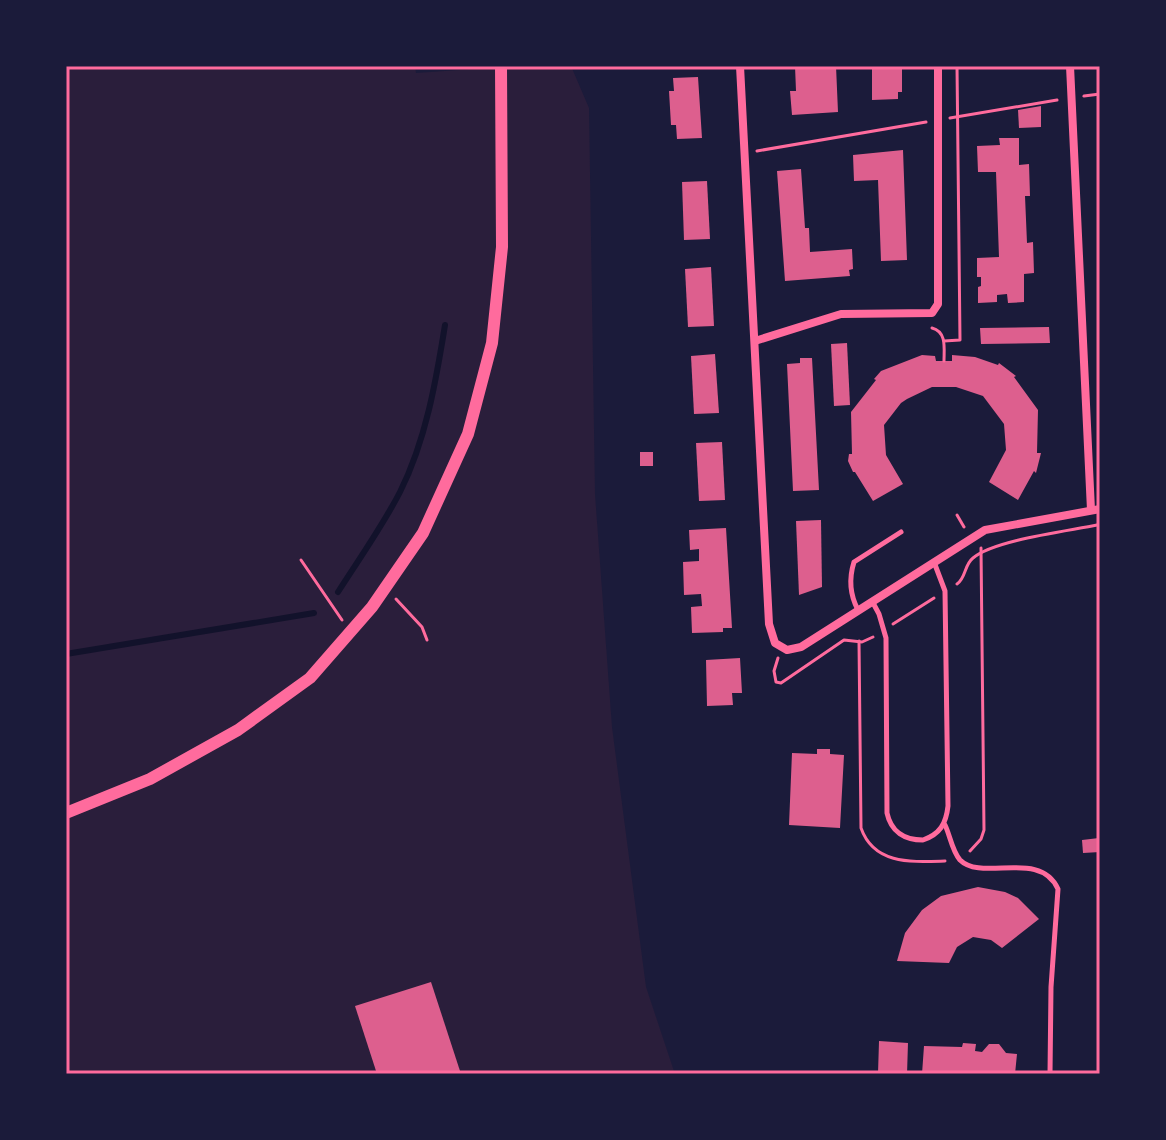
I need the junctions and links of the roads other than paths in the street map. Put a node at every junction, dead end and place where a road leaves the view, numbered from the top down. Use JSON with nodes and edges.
{"nodes":[{"id":1,"x":501,"y":66,"type":"edge"},
{"id":2,"x":740,"y":66,"type":"edge"},
{"id":3,"x":938,"y":66,"type":"edge"},
{"id":4,"x":1070,"y":66,"type":"edge"},
{"id":5,"x":755,"y":341,"type":"junction"},
{"id":6,"x":1096,"y":510,"type":"edge"},
{"id":7,"x":901,"y":532,"type":"dead end"},
{"id":8,"x":933,"y":561,"type":"junction"},
{"id":9,"x":872,"y":601,"type":"junction"},
{"id":10,"x":858,"y":610,"type":"junction"},
{"id":11,"x":66,"y":813,"type":"edge"},
{"id":12,"x":945,"y":824,"type":"junction"},
{"id":13,"x":1050,"y":1074,"type":"edge"}],
"edges":[{"from":1,"to":11,"type":"street"},
{"from":2,"to":5,"type":"street"},
{"from":3,"to":5,"type":"street"},
{"from":4,"to":6,"type":"street"},
{"from":5,"to":10,"type":"street"},
{"from":6,"to":8,"type":"street"},
{"from":7,"to":10,"type":"lane"},
{"from":8,"to":9,"type":"street"},
{"from":8,"to":12,"type":"lane"},
{"from":9,"to":10,"type":"street"},
{"from":9,"to":12,"type":"lane"},
{"from":12,"to":13,"type":"lane"}]}
